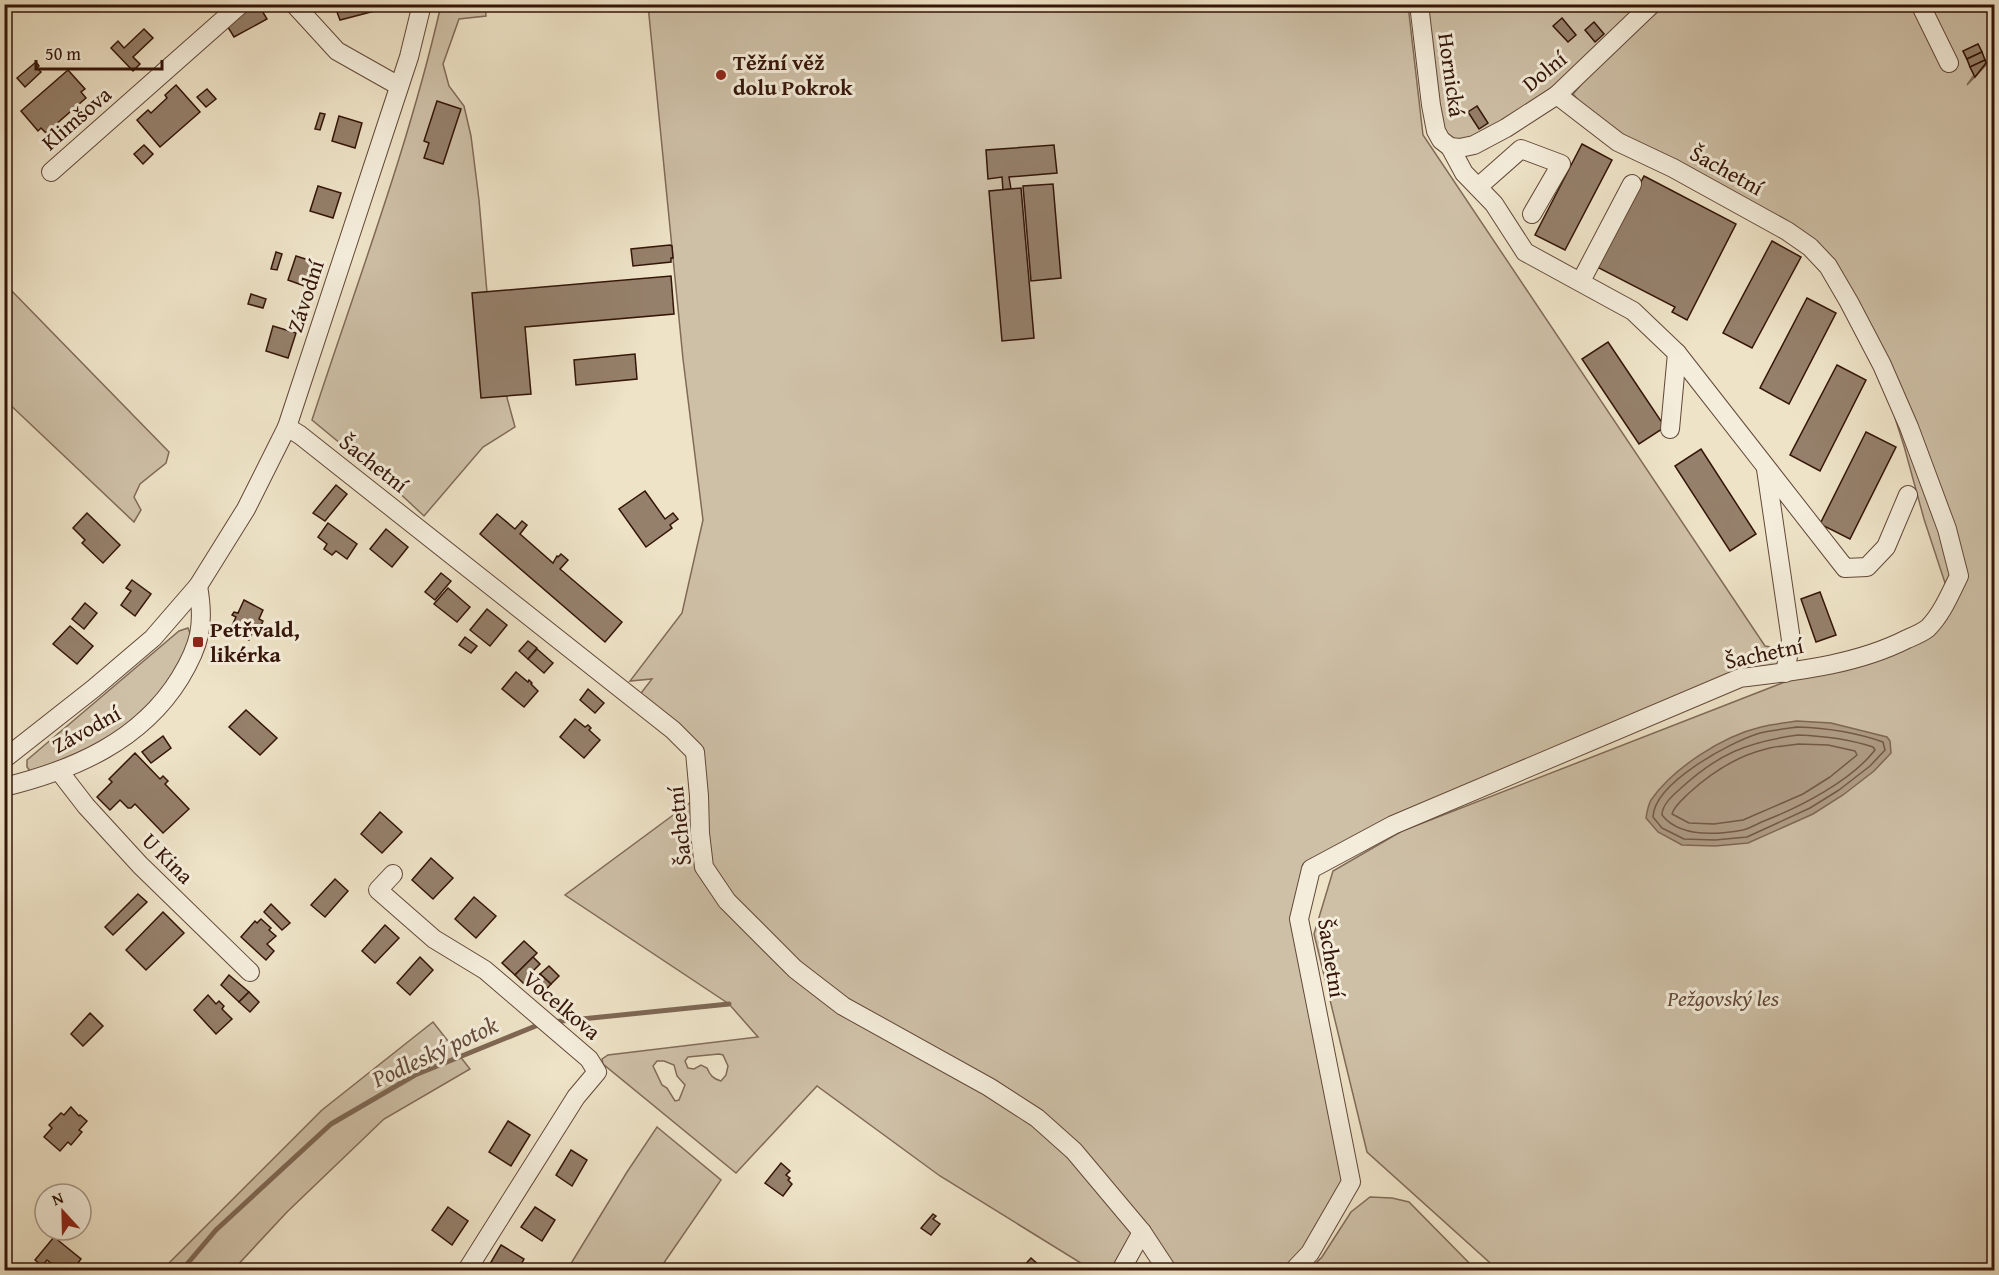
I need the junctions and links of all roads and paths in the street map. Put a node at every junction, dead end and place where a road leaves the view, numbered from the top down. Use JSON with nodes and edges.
{"nodes":[{"id":1,"x":241,"y":4,"type":"edge"},
{"id":2,"x":294,"y":4,"type":"edge"},
{"id":3,"x":422,"y":4,"type":"edge"},
{"id":4,"x":1419,"y":4,"type":"edge"},
{"id":5,"x":1652,"y":4,"type":"edge"},
{"id":6,"x":1920,"y":4,"type":"edge"},
{"id":7,"x":1949,"y":63,"type":"dead end"},
{"id":8,"x":399,"y":86,"type":"junction"},
{"id":9,"x":1557,"y":95,"type":"junction"},
{"id":10,"x":1450,"y":147,"type":"junction"},
{"id":11,"x":51,"y":172,"type":"dead end"},
{"id":12,"x":1632,"y":184,"type":"dead end"},
{"id":13,"x":1478,"y":187,"type":"junction"},
{"id":14,"x":1532,"y":214,"type":"dead end"},
{"id":15,"x":1581,"y":281,"type":"junction"},
{"id":16,"x":1677,"y":353,"type":"junction"},
{"id":17,"x":287,"y":427,"type":"junction"},
{"id":18,"x":1670,"y":429,"type":"dead end"},
{"id":19,"x":1766,"y":467,"type":"junction"},
{"id":20,"x":1908,"y":495,"type":"dead end"},
{"id":21,"x":198,"y":586,"type":"junction"},
{"id":22,"x":1785,"y":673,"type":"junction"},
{"id":23,"x":6,"y":755,"type":"edge"},
{"id":24,"x":59,"y":771,"type":"junction"},
{"id":25,"x":4,"y":787,"type":"edge"},
{"id":26,"x":393,"y":874,"type":"dead end"},
{"id":27,"x":250,"y":972,"type":"dead end"},
{"id":28,"x":1142,"y":1232,"type":"junction"},
{"id":29,"x":467,"y":1270,"type":"edge"},
{"id":30,"x":1120,"y":1270,"type":"edge"},
{"id":31,"x":1167,"y":1270,"type":"edge"},
{"id":32,"x":1294,"y":1270,"type":"edge"}],
"edges":[{"from":1,"to":11,"type":"street","name":"Klimšova"},
{"from":2,"to":8,"type":"street"},
{"from":3,"to":8,"type":"street","name":"Závodní"},
{"from":4,"to":10,"type":"street","name":"Hornická"},
{"from":5,"to":9,"type":"street","name":"Dolní"},
{"from":6,"to":7,"type":"street"},
{"from":8,"to":17,"type":"street","name":"Závodní"},
{"from":9,"to":10,"type":"street","name":"Dolní"},
{"from":9,"to":22,"type":"street","name":"Šachetní"},
{"from":10,"to":13,"type":"street","name":"Hornická"},
{"from":12,"to":15,"type":"street"},
{"from":13,"to":14,"type":"street"},
{"from":13,"to":15,"type":"street","name":"Hornická"},
{"from":15,"to":16,"type":"street","name":"Hornická"},
{"from":16,"to":18,"type":"street"},
{"from":16,"to":19,"type":"street","name":"Hornická"},
{"from":17,"to":21,"type":"street","name":"Závodní"},
{"from":17,"to":28,"type":"street","name":"Šachetní"},
{"from":19,"to":20,"type":"street","name":"Hornická"},
{"from":19,"to":22,"type":"street"},
{"from":21,"to":23,"type":"street","name":"Závodní"},
{"from":21,"to":24,"type":"street","name":"Závodní"},
{"from":22,"to":32,"type":"street","name":"Šachetní"},
{"from":24,"to":25,"type":"street","name":"Závodní"},
{"from":24,"to":27,"type":"street","name":"U Kina"},
{"from":26,"to":29,"type":"street","name":"Vocelkova"},
{"from":28,"to":30,"type":"street"},
{"from":28,"to":31,"type":"street","name":"Šachetní"}]}
